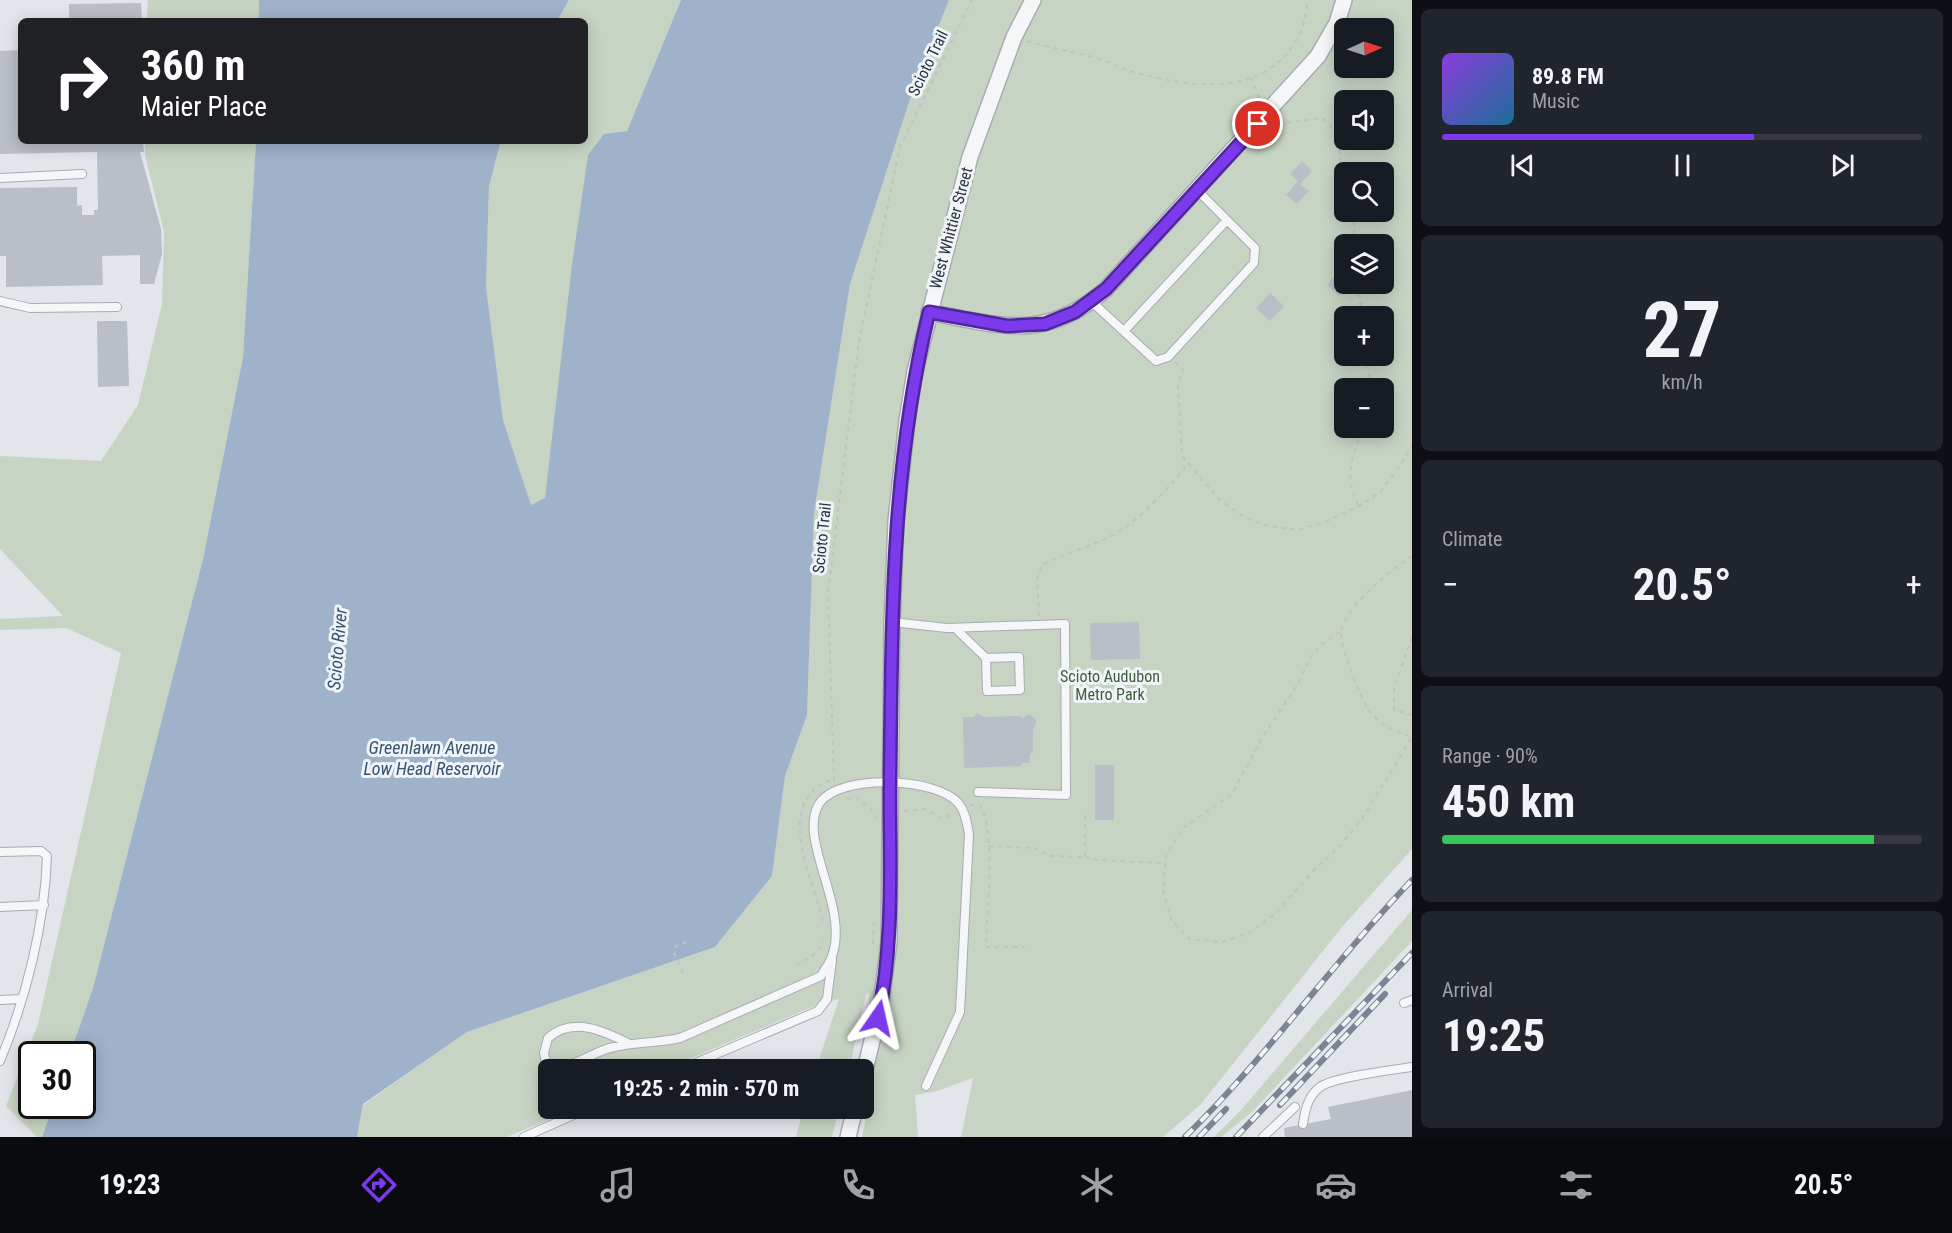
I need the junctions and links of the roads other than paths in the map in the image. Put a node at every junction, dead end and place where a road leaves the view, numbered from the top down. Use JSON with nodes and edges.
{"nodes":[{"id":1,"x":1033,"y":0,"type":"edge"},
{"id":2,"x":1344,"y":0,"type":"edge"},
{"id":3,"x":82,"y":174,"type":"dead end"},
{"id":4,"x":0,"y":178,"type":"edge"},
{"id":5,"x":1197,"y":190,"type":"junction"},
{"id":6,"x":1227,"y":220,"type":"junction"},
{"id":7,"x":0,"y":301,"type":"edge"},
{"id":8,"x":1092,"y":302,"type":"junction"},
{"id":9,"x":117,"y":307,"type":"dead end"},
{"id":10,"x":929,"y":312,"type":"junction"},
{"id":11,"x":1124,"y":331,"type":"junction"},
{"id":12,"x":892,"y":622,"type":"junction"},
{"id":13,"x":955,"y":628,"type":"junction"},
{"id":14,"x":986,"y":658,"type":"junction"},
{"id":15,"x":890,"y":781,"type":"junction"},
{"id":16,"x":978,"y":792,"type":"dead end"},
{"id":17,"x":0,"y":852,"type":"edge"},
{"id":18,"x":44,"y":905,"type":"junction"},
{"id":19,"x":0,"y":907,"type":"edge"},
{"id":20,"x":832,"y":955,"type":"junction"},
{"id":21,"x":21,"y":999,"type":"junction"},
{"id":22,"x":0,"y":1000,"type":"edge"},
{"id":23,"x":630,"y":1044,"type":"junction"},
{"id":24,"x":1,"y":1058,"type":"edge"},
{"id":25,"x":705,"y":1059,"type":"edge"},
{"id":26,"x":868,"y":1059,"type":"edge"},
{"id":27,"x":1412,"y":1067,"type":"edge"},
{"id":28,"x":926,"y":1086,"type":"dead end"},
{"id":29,"x":1295,"y":1107,"type":"dead end"},
{"id":30,"x":564,"y":1119,"type":"edge"},
{"id":31,"x":852,"y":1119,"type":"edge"},
{"id":32,"x":1303,"y":1124,"type":"dead end"},
{"id":33,"x":524,"y":1137,"type":"edge"},
{"id":34,"x":848,"y":1137,"type":"edge"},
{"id":35,"x":1263,"y":1137,"type":"edge"}],
"edges":[{"from":1,"to":10,"type":"street","name":"West Whittier Street"},
{"from":2,"to":5,"type":"street"},
{"from":3,"to":4,"type":"lane"},
{"from":5,"to":6,"type":"lane"},
{"from":5,"to":8,"type":"street"},
{"from":6,"to":11,"type":"lane"},
{"from":6,"to":11,"type":"lane"},
{"from":7,"to":9,"type":"lane"},
{"from":8,"to":10,"type":"street"},
{"from":8,"to":11,"type":"lane"},
{"from":10,"to":12,"type":"street","name":"West Whittier Street"},
{"from":12,"to":13,"type":"lane"},
{"from":12,"to":15,"type":"street","name":"West Whittier Street"},
{"from":13,"to":14,"type":"lane"},
{"from":13,"to":16,"type":"lane"},
{"from":14,"to":14,"type":"lane"},
{"from":15,"to":20,"type":"lane"},
{"from":15,"to":26,"type":"street","name":"West Whittier Street"},
{"from":15,"to":28,"type":"lane"},
{"from":17,"to":18,"type":"lane"},
{"from":18,"to":19,"type":"lane"},
{"from":18,"to":21,"type":"lane"},
{"from":20,"to":23,"type":"lane"},
{"from":20,"to":25,"type":"lane"},
{"from":21,"to":22,"type":"lane"},
{"from":21,"to":24,"type":"lane"},
{"from":23,"to":23,"type":"lane"},
{"from":27,"to":32,"type":"lane"},
{"from":29,"to":35,"type":"lane"},
{"from":30,"to":33,"type":"lane"},
{"from":31,"to":34,"type":"street"}]}
